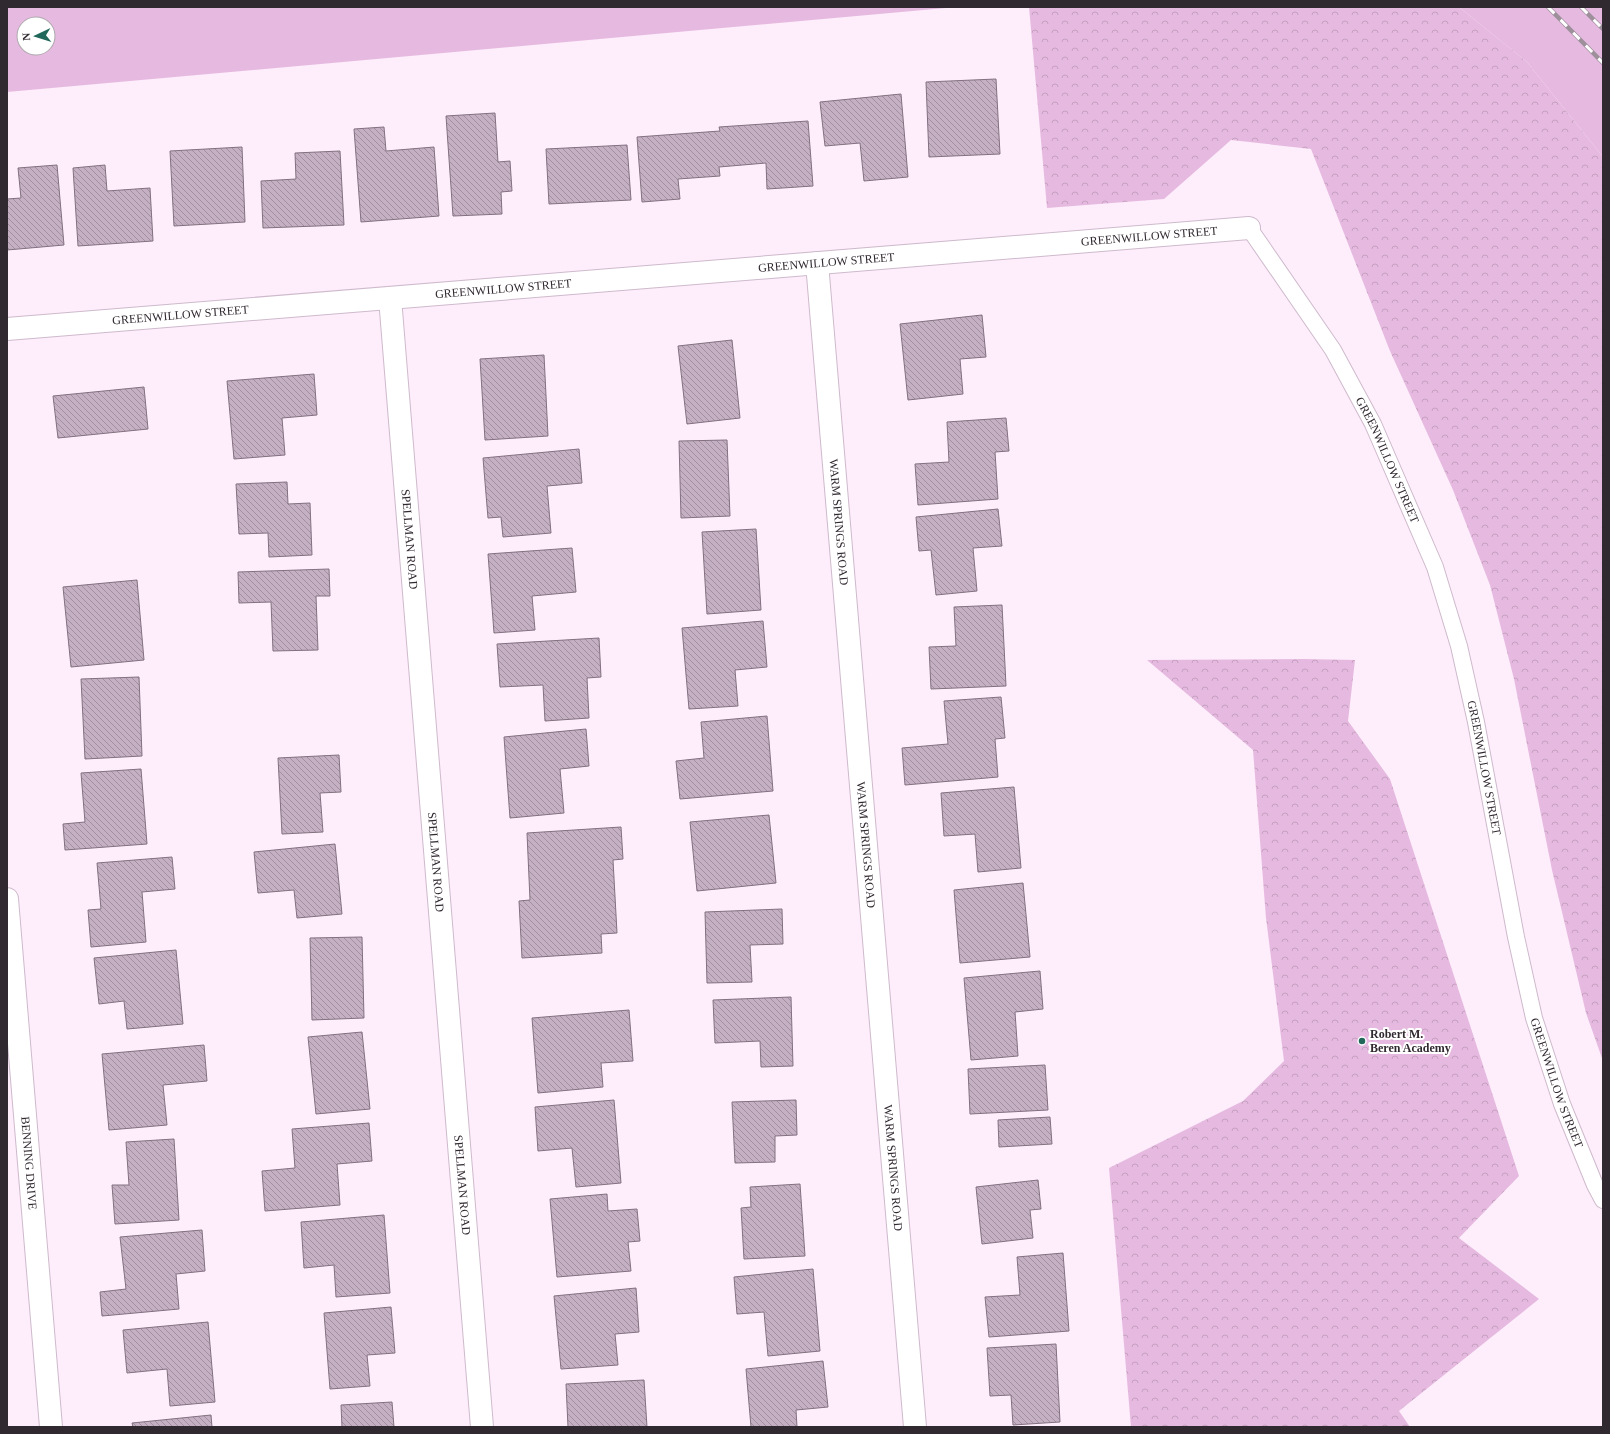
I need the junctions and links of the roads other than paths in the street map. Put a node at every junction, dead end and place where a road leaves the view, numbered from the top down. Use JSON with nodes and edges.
{"nodes":[{"id":1,"x":1249,"y":228,"type":"joint"},
{"id":2,"x":818,"y":264,"type":"junction"},
{"id":3,"x":390,"y":298,"type":"junction"},
{"id":4,"x":7,"y":329,"type":"edge"},
{"id":5,"x":7,"y":899,"type":"edge"},
{"id":6,"x":1603,"y":1200,"type":"edge"},
{"id":7,"x":51,"y":1427,"type":"edge"},
{"id":8,"x":482,"y":1427,"type":"edge"},
{"id":9,"x":915,"y":1427,"type":"edge"}],
"edges":[{"from":1,"to":2,"type":"street","name":"GREENWILLOW STREET"},
{"from":1,"to":6,"type":"lane","name":"GREENWILLOW STREET"},
{"from":2,"to":3,"type":"street","name":"GREENWILLOW STREET"},
{"from":2,"to":9,"type":"street","name":"WARM SPRINGS ROAD"},
{"from":3,"to":4,"type":"street","name":"GREENWILLOW STREET"},
{"from":3,"to":8,"type":"street","name":"SPELLMAN ROAD"},
{"from":5,"to":7,"type":"street","name":"BENNING DRIVE"}]}
